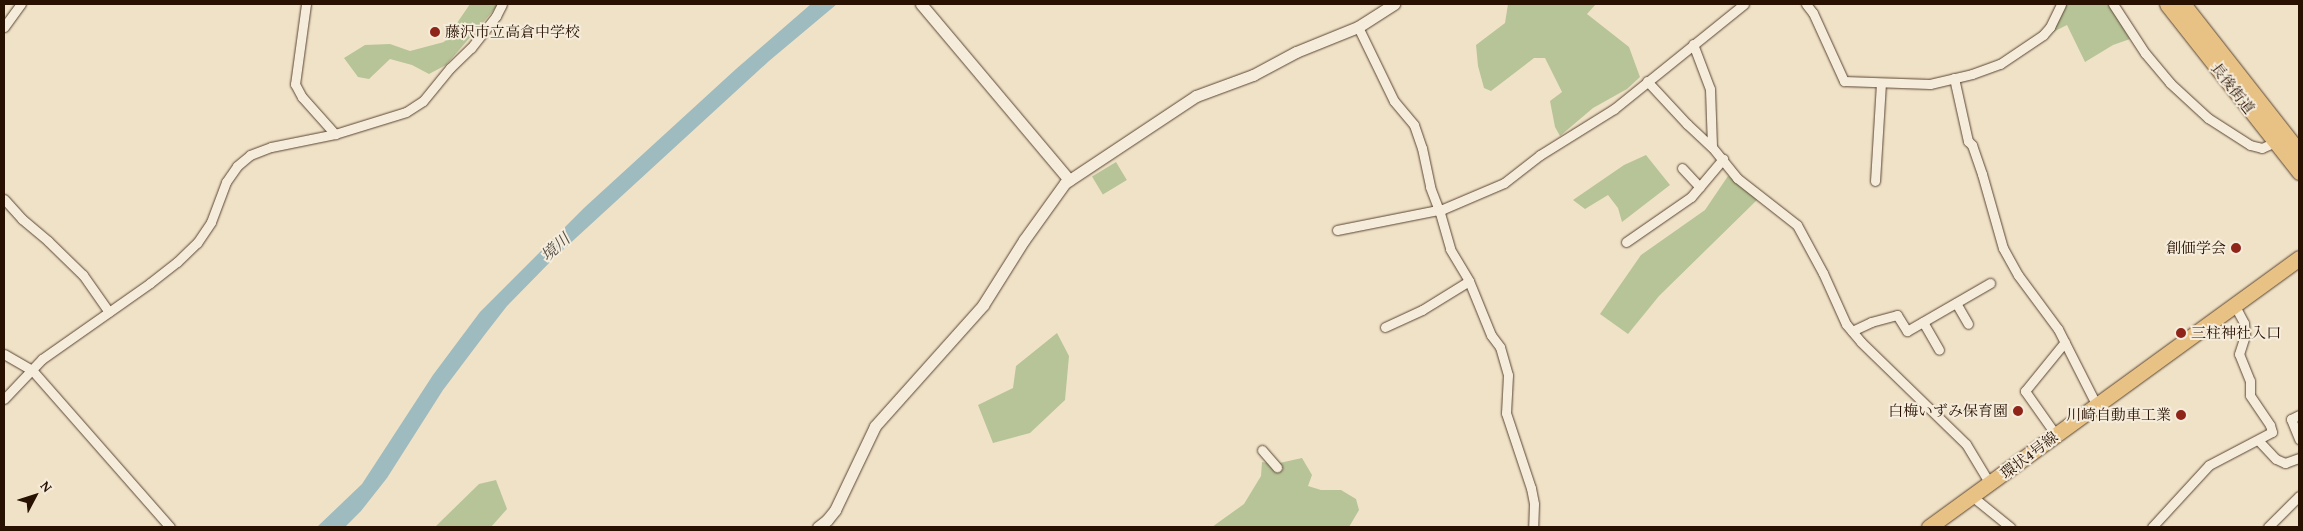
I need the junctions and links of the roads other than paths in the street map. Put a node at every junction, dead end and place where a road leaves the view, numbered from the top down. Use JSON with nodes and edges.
{"nodes":[{"id":1,"x":21,"y":4,"type":"edge"},
{"id":2,"x":306,"y":4,"type":"edge"},
{"id":3,"x":502,"y":4,"type":"edge"},
{"id":4,"x":921,"y":4,"type":"edge"},
{"id":5,"x":1394,"y":4,"type":"edge"},
{"id":6,"x":1744,"y":4,"type":"edge"},
{"id":7,"x":1806,"y":4,"type":"edge"},
{"id":8,"x":2061,"y":4,"type":"edge"},
{"id":9,"x":2113,"y":4,"type":"edge"},
{"id":10,"x":2167,"y":4,"type":"edge"},
{"id":11,"x":2183,"y":4,"type":"edge"},
{"id":12,"x":1358,"y":26,"type":"junction"},
{"id":13,"x":4,"y":27,"type":"edge"},
{"id":14,"x":1693,"y":44,"type":"junction"},
{"id":15,"x":1954,"y":78,"type":"junction"},
{"id":16,"x":1647,"y":81,"type":"junction"},
{"id":17,"x":1881,"y":83,"type":"junction"},
{"id":18,"x":336,"y":134,"type":"junction"},
{"id":19,"x":2275,"y":142,"type":"junction"},
{"id":20,"x":1712,"y":147,"type":"junction"},
{"id":21,"x":2299,"y":152,"type":"edge"},
{"id":22,"x":1723,"y":159,"type":"junction"},
{"id":23,"x":1682,"y":168,"type":"dead end"},
{"id":24,"x":2299,"y":172,"type":"edge"},
{"id":25,"x":1069,"y":180,"type":"junction"},
{"id":26,"x":1875,"y":181,"type":"dead end"},
{"id":27,"x":1700,"y":187,"type":"junction"},
{"id":28,"x":4,"y":199,"type":"edge"},
{"id":29,"x":1438,"y":210,"type":"junction"},
{"id":30,"x":1336,"y":230,"type":"dead end"},
{"id":31,"x":1626,"y":242,"type":"dead end"},
{"id":32,"x":2299,"y":258,"type":"edge"},
{"id":33,"x":1469,"y":281,"type":"junction"},
{"id":34,"x":1990,"y":283,"type":"dead end"},
{"id":35,"x":1956,"y":303,"type":"junction"},
{"id":36,"x":2234,"y":304,"type":"junction"},
{"id":37,"x":109,"y":312,"type":"junction"},
{"id":38,"x":1923,"y":322,"type":"junction"},
{"id":39,"x":1968,"y":324,"type":"dead end"},
{"id":40,"x":1385,"y":327,"type":"dead end"},
{"id":41,"x":1852,"y":331,"type":"junction"},
{"id":42,"x":2066,"y":342,"type":"junction"},
{"id":43,"x":1939,"y":350,"type":"dead end"},
{"id":44,"x":4,"y":354,"type":"edge"},
{"id":45,"x":32,"y":370,"type":"junction"},
{"id":46,"x":4,"y":399,"type":"edge"},
{"id":47,"x":2096,"y":404,"type":"junction"},
{"id":48,"x":2299,"y":415,"type":"edge"},
{"id":49,"x":2056,"y":435,"type":"junction"},
{"id":50,"x":2299,"y":439,"type":"edge"},
{"id":51,"x":2258,"y":440,"type":"junction"},
{"id":52,"x":1262,"y":450,"type":"dead end"},
{"id":53,"x":2299,"y":458,"type":"edge"},
{"id":54,"x":1277,"y":467,"type":"dead end"},
{"id":55,"x":1990,"y":484,"type":"junction"},
{"id":56,"x":2299,"y":496,"type":"edge"},
{"id":57,"x":1973,"y":497,"type":"junction"},
{"id":58,"x":170,"y":527,"type":"edge"},
{"id":59,"x":818,"y":527,"type":"edge"},
{"id":60,"x":1533,"y":527,"type":"edge"},
{"id":61,"x":1929,"y":527,"type":"edge"},
{"id":62,"x":2010,"y":527,"type":"edge"},
{"id":63,"x":2152,"y":527,"type":"edge"},
{"id":64,"x":2268,"y":527,"type":"edge"}],
"edges":[{"from":1,"to":13,"type":"street"},
{"from":2,"to":18,"type":"street"},
{"from":3,"to":18,"type":"street"},
{"from":4,"to":25,"type":"street"},
{"from":5,"to":12,"type":"street"},
{"from":6,"to":14,"type":"street"},
{"from":7,"to":17,"type":"street"},
{"from":8,"to":15,"type":"street"},
{"from":9,"to":19,"type":"street"},
{"from":10,"to":19,"type":"main road","name":"長後街道"},
{"from":11,"to":21,"type":"main road","name":"長後街道"},
{"from":12,"to":25,"type":"street"},
{"from":12,"to":29,"type":"street"},
{"from":14,"to":16,"type":"street"},
{"from":14,"to":20,"type":"street"},
{"from":15,"to":17,"type":"street"},
{"from":15,"to":42,"type":"street"},
{"from":16,"to":20,"type":"street"},
{"from":16,"to":29,"type":"street"},
{"from":17,"to":26,"type":"street"},
{"from":18,"to":37,"type":"street"},
{"from":19,"to":24,"type":"main road","name":"長後街道"},
{"from":20,"to":22,"type":"street"},
{"from":22,"to":27,"type":"street"},
{"from":22,"to":41,"type":"street"},
{"from":23,"to":27,"type":"street"},
{"from":25,"to":59,"type":"street"},
{"from":27,"to":31,"type":"street"},
{"from":28,"to":37,"type":"street"},
{"from":29,"to":30,"type":"street"},
{"from":29,"to":33,"type":"street"},
{"from":32,"to":36,"type":"main road","name":"環状4号線"},
{"from":33,"to":40,"type":"street"},
{"from":33,"to":60,"type":"street"},
{"from":34,"to":35,"type":"street"},
{"from":35,"to":38,"type":"street"},
{"from":35,"to":39,"type":"street"},
{"from":36,"to":47,"type":"main road","name":"環状4号線"},
{"from":36,"to":51,"type":"street"},
{"from":37,"to":45,"type":"street"},
{"from":38,"to":41,"type":"street"},
{"from":38,"to":43,"type":"street"},
{"from":41,"to":55,"type":"street"},
{"from":42,"to":47,"type":"street"},
{"from":42,"to":49,"type":"street"},
{"from":44,"to":45,"type":"street"},
{"from":45,"to":46,"type":"street"},
{"from":45,"to":58,"type":"street"},
{"from":47,"to":49,"type":"main road","name":"環状4号線"},
{"from":48,"to":50,"type":"street"},
{"from":49,"to":55,"type":"main road","name":"環状4号線"},
{"from":51,"to":53,"type":"street"},
{"from":51,"to":63,"type":"street"},
{"from":52,"to":54,"type":"street"},
{"from":55,"to":57,"type":"main road","name":"環状4号線"},
{"from":56,"to":64,"type":"street"},
{"from":57,"to":61,"type":"main road","name":"環状4号線"},
{"from":57,"to":62,"type":"street"}]}
